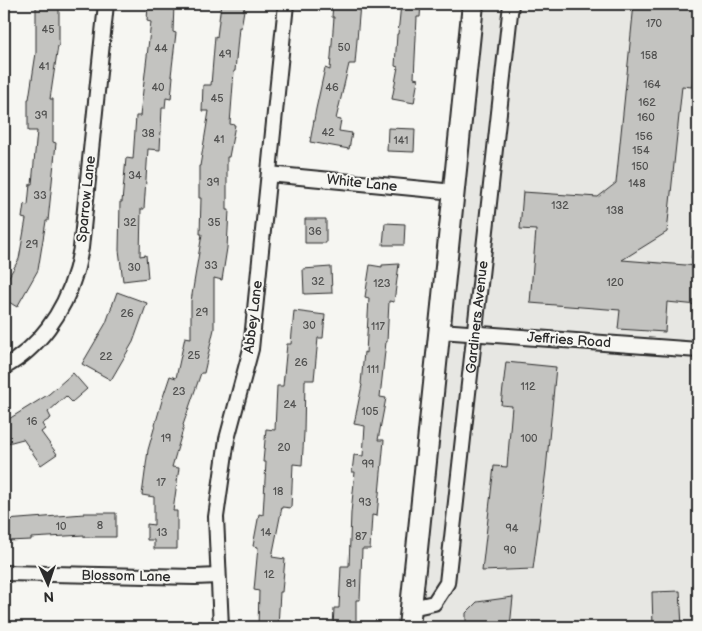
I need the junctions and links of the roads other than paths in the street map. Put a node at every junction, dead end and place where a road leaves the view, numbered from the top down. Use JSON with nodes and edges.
{"nodes":[{"id":1,"x":106,"y":4,"type":"edge"},
{"id":2,"x":286,"y":4,"type":"edge"},
{"id":3,"x":473,"y":4,"type":"edge"},
{"id":4,"x":511,"y":4,"type":"edge"},
{"id":5,"x":269,"y":174,"type":"junction"},
{"id":6,"x":454,"y":192,"type":"junction"},
{"id":7,"x":440,"y":331,"type":"junction"},
{"id":8,"x":475,"y":334,"type":"junction"},
{"id":9,"x":698,"y":350,"type":"edge"},
{"id":10,"x":4,"y":368,"type":"edge"},
{"id":11,"x":4,"y":573,"type":"edge"},
{"id":12,"x":218,"y":576,"type":"junction"},
{"id":13,"x":410,"y":618,"type":"edge"},
{"id":14,"x":221,"y":627,"type":"edge"}],
"edges":[{"from":1,"to":10,"type":"street","name":"Sparrow Lane"},
{"from":2,"to":5,"type":"street","name":"Abbey Lane"},
{"from":3,"to":6,"type":"main road","name":"Gardiners Avenue"},
{"from":4,"to":8,"type":"street","name":"Gardiners Avenue"},
{"from":5,"to":6,"type":"street","name":"White Lane"},
{"from":5,"to":12,"type":"street","name":"Abbey Lane"},
{"from":6,"to":7,"type":"main road","name":"Gardiners Avenue"},
{"from":7,"to":8,"type":"street","name":"Jeffries Road"},
{"from":7,"to":13,"type":"main road","name":"Gardiners Avenue"},
{"from":8,"to":9,"type":"street","name":"Jeffries Road"},
{"from":8,"to":13,"type":"street","name":"Gardiners Avenue"},
{"from":11,"to":12,"type":"street","name":"Blossom Lane"},
{"from":12,"to":14,"type":"street","name":"Abbey Lane"}]}
